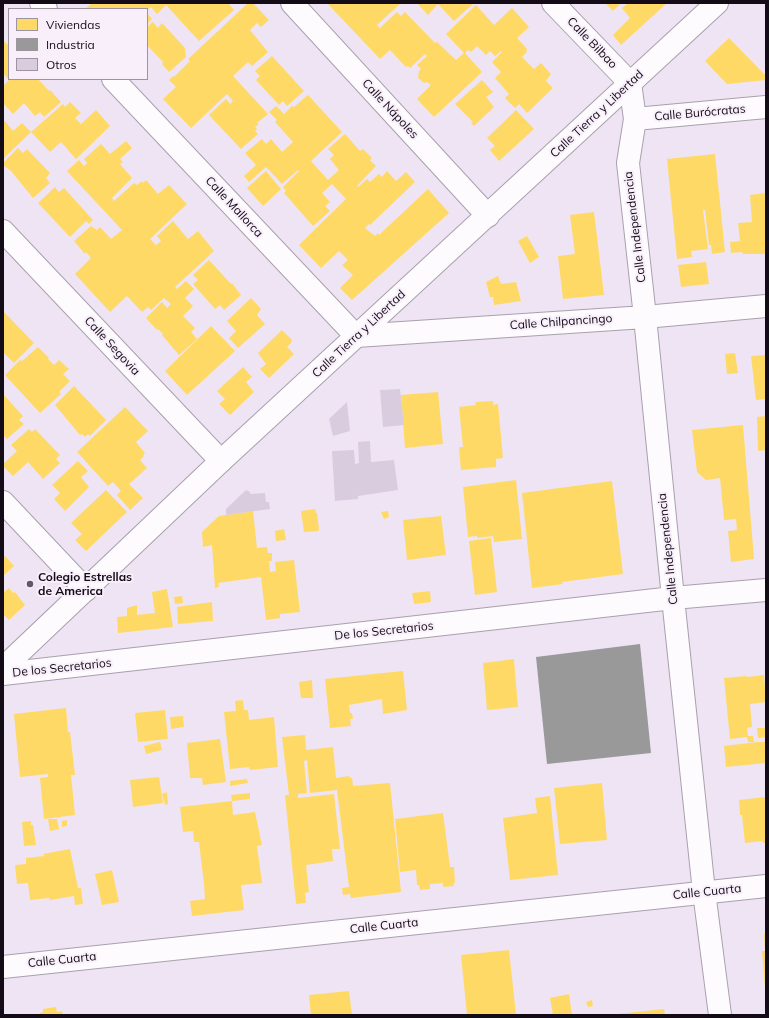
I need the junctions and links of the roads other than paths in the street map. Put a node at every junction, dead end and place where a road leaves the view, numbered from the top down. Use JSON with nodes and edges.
{"nodes":[{"id":1,"x":292,"y":3,"type":"edge"},
{"id":2,"x":553,"y":3,"type":"edge"},
{"id":3,"x":717,"y":3,"type":"edge"},
{"id":4,"x":114,"y":80,"type":"edge"},
{"id":5,"x":630,"y":83,"type":"junction"},
{"id":6,"x":766,"y":107,"type":"edge"},
{"id":7,"x":635,"y":119,"type":"junction"},
{"id":8,"x":488,"y":216,"type":"junction"},
{"id":9,"x":3,"y":231,"type":"edge"},
{"id":10,"x":766,"y":306,"type":"edge"},
{"id":11,"x":646,"y":317,"type":"junction"},
{"id":12,"x":356,"y":336,"type":"junction"},
{"id":13,"x":221,"y":461,"type":"junction"},
{"id":14,"x":3,"y":502,"type":"edge"},
{"id":15,"x":86,"y":590,"type":"junction"},
{"id":16,"x":766,"y":590,"type":"edge"},
{"id":17,"x":673,"y":598,"type":"junction"},
{"id":18,"x":3,"y":668,"type":"edge"},
{"id":19,"x":3,"y":674,"type":"edge"},
{"id":20,"x":766,"y":886,"type":"edge"},
{"id":21,"x":704,"y":892,"type":"junction"},
{"id":22,"x":3,"y":967,"type":"edge"},
{"id":23,"x":720,"y":1015,"type":"edge"}],
"edges":[{"from":1,"to":8,"type":"street","name":"Calle Nápoles"},
{"from":2,"to":5,"type":"street","name":"Calle Bilbao"},
{"from":3,"to":5,"type":"street","name":"Calle Tierra y Libertad"},
{"from":4,"to":12,"type":"street","name":"Calle Mallorca"},
{"from":5,"to":7,"type":"street","name":"Calle Independencia"},
{"from":5,"to":8,"type":"street","name":"Calle Tierra y Libertad"},
{"from":6,"to":7,"type":"street","name":"Calle Burócratas"},
{"from":7,"to":11,"type":"street","name":"Calle Independencia"},
{"from":8,"to":12,"type":"street","name":"Calle Tierra y Libertad"},
{"from":9,"to":13,"type":"street","name":"Calle Segovia"},
{"from":10,"to":11,"type":"street","name":"Calle Chilpancingo"},
{"from":11,"to":12,"type":"street","name":"Calle Chilpancingo"},
{"from":11,"to":17,"type":"street","name":"Calle Independencia"},
{"from":12,"to":13,"type":"street","name":"Calle Tierra y Libertad"},
{"from":13,"to":15,"type":"street","name":"Calle Tierra y Libertad"},
{"from":14,"to":15,"type":"street"},
{"from":15,"to":18,"type":"street","name":"Calle Tierra y Libertad"},
{"from":16,"to":17,"type":"street","name":"De los Secretarios"},
{"from":17,"to":19,"type":"street","name":"De los Secretarios"},
{"from":17,"to":21,"type":"street","name":"Calle Independencia"},
{"from":20,"to":21,"type":"street","name":"Calle Cuarta"},
{"from":21,"to":22,"type":"street","name":"Calle Cuarta"},
{"from":21,"to":23,"type":"street","name":"Calle Independencia"}]}
